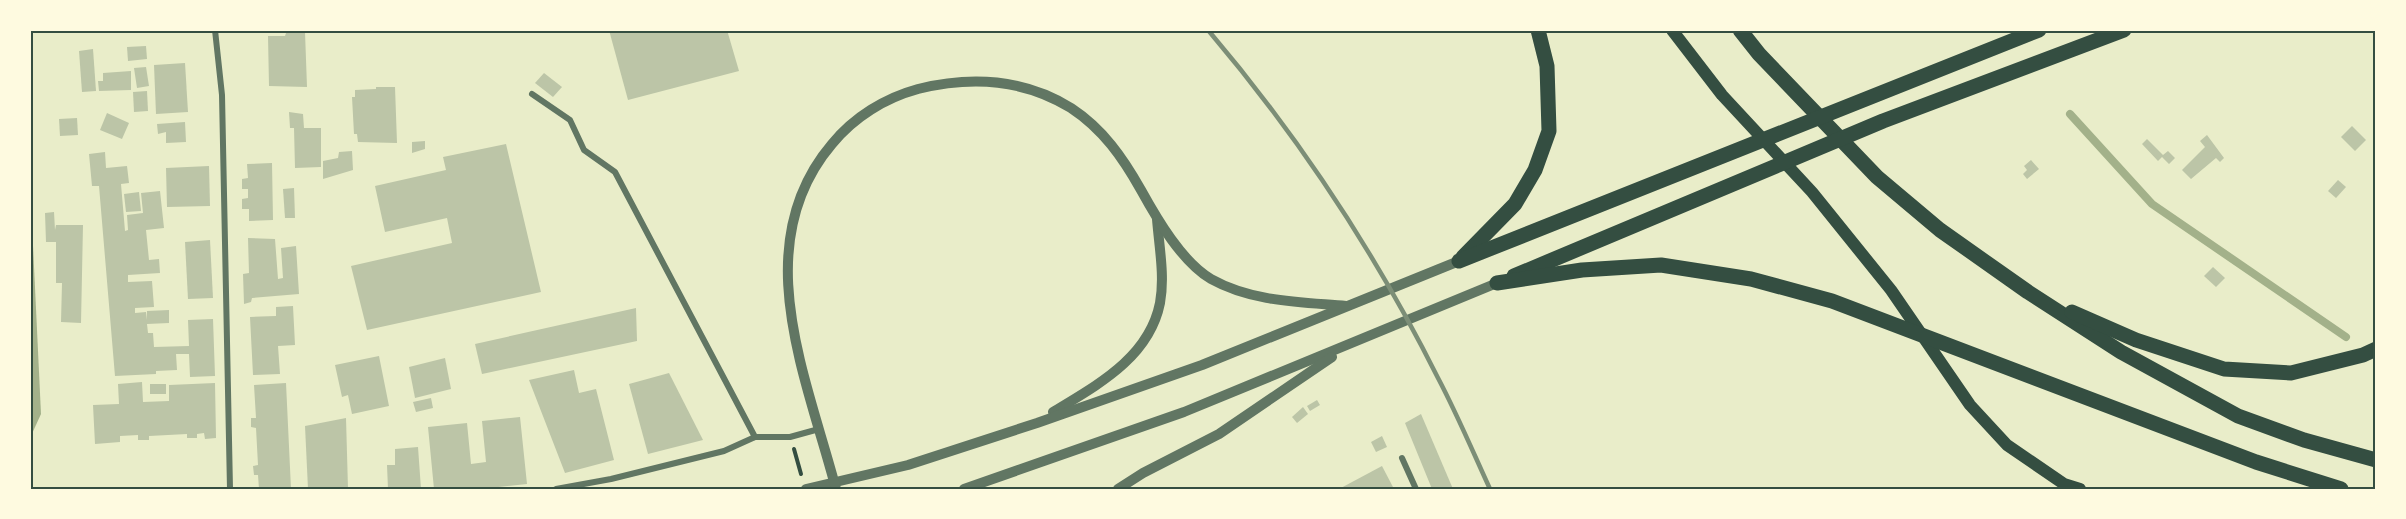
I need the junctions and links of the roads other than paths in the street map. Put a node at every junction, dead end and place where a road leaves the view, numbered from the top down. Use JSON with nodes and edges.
{"nodes":[{"id":1,"x":215,"y":30,"type":"edge"},
{"id":2,"x":1538,"y":30,"type":"edge"},
{"id":3,"x":1672,"y":30,"type":"edge"},
{"id":4,"x":1740,"y":30,"type":"edge"},
{"id":5,"x":2039,"y":30,"type":"edge"},
{"id":6,"x":2124,"y":30,"type":"edge"},
{"id":7,"x":532,"y":94,"type":"dead end"},
{"id":8,"x":1157,"y":219,"type":"junction"},
{"id":9,"x":1459,"y":261,"type":"junction"},
{"id":10,"x":1497,"y":283,"type":"junction"},
{"id":11,"x":2028,"y":292,"type":"junction"},
{"id":12,"x":1346,"y":306,"type":"junction"},
{"id":13,"x":1349,"y":345,"type":"junction"},
{"id":14,"x":2376,"y":349,"type":"edge"},
{"id":15,"x":1037,"y":423,"type":"junction"},
{"id":16,"x":820,"y":429,"type":"junction"},
{"id":17,"x":755,"y":437,"type":"junction"},
{"id":18,"x":1402,"y":458,"type":"dead end"},
{"id":19,"x":2376,"y":460,"type":"edge"},
{"id":20,"x":230,"y":489,"type":"edge"},
{"id":21,"x":556,"y":489,"type":"edge"},
{"id":22,"x":806,"y":489,"type":"edge"},
{"id":23,"x":836,"y":489,"type":"edge"},
{"id":24,"x":964,"y":489,"type":"edge"},
{"id":25,"x":1118,"y":489,"type":"edge"},
{"id":26,"x":1416,"y":489,"type":"edge"},
{"id":27,"x":2080,"y":489,"type":"edge"},
{"id":28,"x":2341,"y":489,"type":"edge"}],
"edges":[{"from":1,"to":20,"type":"street"},
{"from":2,"to":9,"type":"main road"},
{"from":3,"to":27,"type":"main road"},
{"from":4,"to":11,"type":"main road"},
{"from":5,"to":9,"type":"main road"},
{"from":6,"to":10,"type":"main road"},
{"from":7,"to":17,"type":"street"},
{"from":8,"to":12,"type":"street"},
{"from":8,"to":15,"type":"street"},
{"from":8,"to":16,"type":"street"},
{"from":9,"to":12,"type":"street"},
{"from":10,"to":13,"type":"street"},
{"from":10,"to":28,"type":"main road"},
{"from":11,"to":14,"type":"main road"},
{"from":11,"to":19,"type":"main road"},
{"from":12,"to":15,"type":"street"},
{"from":13,"to":24,"type":"street"},
{"from":13,"to":25,"type":"street"},
{"from":15,"to":22,"type":"street"},
{"from":16,"to":17,"type":"street"},
{"from":16,"to":23,"type":"street"},
{"from":17,"to":21,"type":"street"},
{"from":18,"to":26,"type":"street"}]}
